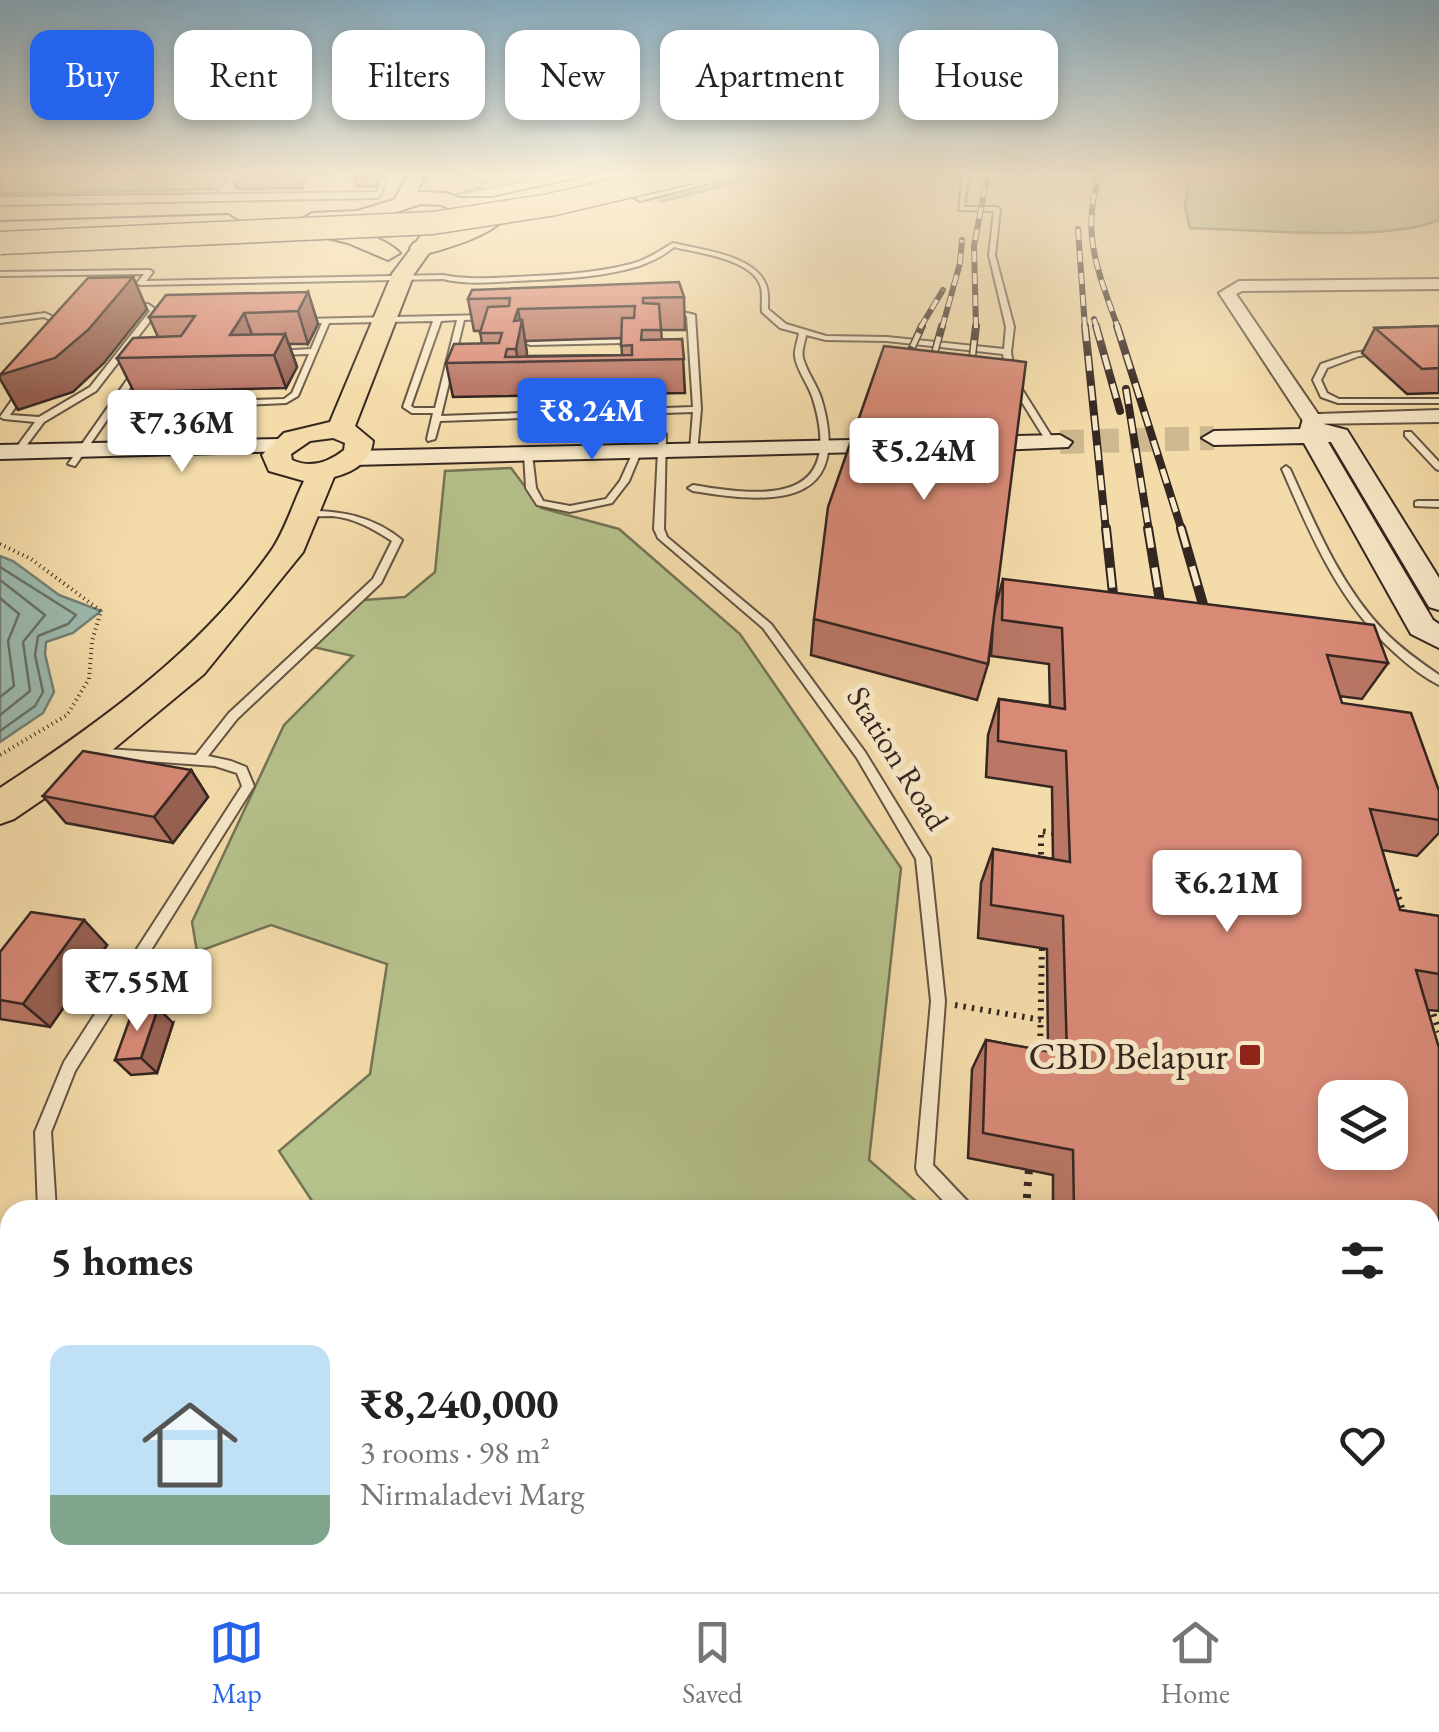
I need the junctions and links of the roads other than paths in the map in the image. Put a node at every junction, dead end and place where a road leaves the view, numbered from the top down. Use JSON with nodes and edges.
{"nodes":[{"id":1,"x":390,"y":246,"type":"edge"},
{"id":2,"x":421,"y":246,"type":"edge"},
{"id":3,"x":672,"y":246,"type":"edge"},
{"id":4,"x":678,"y":246,"type":"edge"},
{"id":5,"x":993,"y":246,"type":"edge"},
{"id":6,"x":0,"y":274,"type":"edge"},
{"id":7,"x":392,"y":278,"type":"junction"},
{"id":8,"x":1439,"y":284,"type":"edge"},
{"id":9,"x":121,"y":306,"type":"edge"},
{"id":10,"x":658,"y":311,"type":"edge"},
{"id":11,"x":500,"y":317,"type":"edge"},
{"id":12,"x":438,"y":318,"type":"junction"},
{"id":13,"x":461,"y":318,"type":"junction"},
{"id":14,"x":374,"y":319,"type":"junction"},
{"id":15,"x":327,"y":320,"type":"junction"},
{"id":16,"x":0,"y":321,"type":"edge"},
{"id":17,"x":292,"y":321,"type":"edge"},
{"id":18,"x":804,"y":332,"type":"junction"},
{"id":19,"x":46,"y":335,"type":"edge"},
{"id":20,"x":679,"y":340,"type":"edge"},
{"id":21,"x":694,"y":340,"type":"junction"},
{"id":22,"x":454,"y":345,"type":"junction"},
{"id":23,"x":470,"y":345,"type":"edge"},
{"id":24,"x":1395,"y":350,"type":"edge"},
{"id":25,"x":314,"y":351,"type":"junction"},
{"id":26,"x":1007,"y":352,"type":"junction"},
{"id":27,"x":261,"y":354,"type":"edge"},
{"id":28,"x":614,"y":356,"type":"edge"},
{"id":29,"x":536,"y":358,"type":"edge"},
{"id":30,"x":308,"y":363,"type":"junction"},
{"id":31,"x":276,"y":364,"type":"edge"},
{"id":32,"x":140,"y":367,"type":"edge"},
{"id":33,"x":680,"y":370,"type":"edge"},
{"id":34,"x":696,"y":370,"type":"junction"},
{"id":35,"x":447,"y":374,"type":"junction"},
{"id":36,"x":465,"y":374,"type":"edge"},
{"id":37,"x":30,"y":384,"type":"edge"},
{"id":38,"x":1439,"y":401,"type":"edge"},
{"id":39,"x":232,"y":404,"type":"junction"},
{"id":40,"x":112,"y":408,"type":"junction"},
{"id":41,"x":1439,"y":416,"type":"edge"},
{"id":42,"x":1409,"y":417,"type":"junction"},
{"id":43,"x":41,"y":420,"type":"junction"},
{"id":44,"x":435,"y":423,"type":"junction"},
{"id":45,"x":1214,"y":430,"type":"tunnel mouth"},
{"id":46,"x":1321,"y":430,"type":"junction"},
{"id":47,"x":696,"y":431,"type":"junction"},
{"id":48,"x":1054,"y":433,"type":"joint"},
{"id":49,"x":1439,"y":433,"type":"edge"},
{"id":50,"x":826,"y":439,"type":"junction"},
{"id":51,"x":653,"y":446,"type":"junction"},
{"id":52,"x":229,"y":447,"type":"junction"},
{"id":53,"x":318,"y":451,"type":"junction"},
{"id":54,"x":1439,"y":453,"type":"edge"},
{"id":55,"x":528,"y":454,"type":"junction"},
{"id":56,"x":1426,"y":454,"type":"junction"},
{"id":57,"x":6,"y":456,"type":"edge"},
{"id":58,"x":77,"y":457,"type":"junction"},
{"id":59,"x":1439,"y":467,"type":"edge"},
{"id":60,"x":1286,"y":469,"type":"dead end"},
{"id":61,"x":693,"y":488,"type":"dead end"},
{"id":62,"x":1418,"y":504,"type":"dead end"},
{"id":63,"x":1439,"y":504,"type":"edge"},
{"id":64,"x":304,"y":514,"type":"junction"},
{"id":65,"x":1439,"y":600,"type":"edge"},
{"id":66,"x":1439,"y":638,"type":"edge"},
{"id":67,"x":1439,"y":682,"type":"edge"},
{"id":68,"x":85,"y":751,"type":"junction"},
{"id":69,"x":198,"y":760,"type":"junction"},
{"id":70,"x":0,"y":782,"type":"edge"},
{"id":71,"x":0,"y":808,"type":"edge"},
{"id":72,"x":46,"y":1200,"type":"edge"},
{"id":73,"x":954,"y":1200,"type":"edge"}],
"edges":[{"from":1,"to":7,"type":"main road"},
{"from":2,"to":7,"type":"main road"},
{"from":3,"to":7,"type":"lane"},
{"from":4,"to":18,"type":"lane"},
{"from":5,"to":26,"type":"lane"},
{"from":6,"to":7,"type":"lane"},
{"from":7,"to":14,"type":"main road"},
{"from":8,"to":46,"type":"street"},
{"from":9,"to":43,"type":"lane"},
{"from":10,"to":21,"type":"lane"},
{"from":11,"to":13,"type":"lane"},
{"from":12,"to":13,"type":"lane"},
{"from":12,"to":14,"type":"lane"},
{"from":12,"to":44,"type":"lane"},
{"from":13,"to":22,"type":"lane"},
{"from":14,"to":15,"type":"lane"},
{"from":14,"to":53,"type":"main road"},
{"from":15,"to":17,"type":"lane"},
{"from":15,"to":25,"type":"lane"},
{"from":16,"to":19,"type":"lane"},
{"from":18,"to":26,"type":"lane"},
{"from":18,"to":50,"type":"lane"},
{"from":20,"to":21,"type":"lane"},
{"from":21,"to":34,"type":"lane"},
{"from":22,"to":23,"type":"lane"},
{"from":22,"to":35,"type":"lane"},
{"from":24,"to":42,"type":"lane"},
{"from":25,"to":27,"type":"lane"},
{"from":25,"to":30,"type":"lane"},
{"from":26,"to":48,"type":"lane"},
{"from":28,"to":29,"type":"lane"},
{"from":30,"to":31,"type":"lane"},
{"from":30,"to":39,"type":"lane"},
{"from":32,"to":40,"type":"lane"},
{"from":33,"to":34,"type":"lane"},
{"from":34,"to":47,"type":"lane"},
{"from":35,"to":36,"type":"lane"},
{"from":35,"to":44,"type":"lane"},
{"from":37,"to":43,"type":"lane"},
{"from":38,"to":42,"type":"lane"},
{"from":39,"to":40,"type":"lane"},
{"from":39,"to":52,"type":"lane"},
{"from":40,"to":58,"type":"lane"},
{"from":41,"to":42,"type":"street"},
{"from":42,"to":46,"type":"street"},
{"from":42,"to":46,"type":"street"},
{"from":42,"to":49,"type":"street"},
{"from":42,"to":56,"type":"lane"},
{"from":43,"to":57,"type":"lane"},
{"from":44,"to":47,"type":"lane"},
{"from":44,"to":51,"type":"main road"},
{"from":44,"to":53,"type":"main road"},
{"from":45,"to":46,"type":"main road"},
{"from":46,"to":65,"type":"main road"},
{"from":46,"to":66,"type":"main road"},
{"from":47,"to":50,"type":"main road"},
{"from":47,"to":51,"type":"main road"},
{"from":48,"to":50,"type":"main road"},
{"from":50,"to":61,"type":"lane"},
{"from":51,"to":55,"type":"main road"},
{"from":51,"to":55,"type":"lane"},
{"from":51,"to":73,"type":"lane","name":"Station Road"},
{"from":52,"to":53,"type":"main road"},
{"from":52,"to":58,"type":"main road"},
{"from":53,"to":55,"type":"main road"},
{"from":53,"to":58,"type":"main road"},
{"from":53,"to":64,"type":"main road"},
{"from":53,"to":70,"type":"main road"},
{"from":54,"to":56,"type":"lane"},
{"from":56,"to":59,"type":"lane"},
{"from":57,"to":58,"type":"main road"},
{"from":60,"to":67,"type":"lane"},
{"from":62,"to":63,"type":"lane"},
{"from":64,"to":68,"type":"main road"},
{"from":64,"to":69,"type":"lane"},
{"from":68,"to":69,"type":"lane"},
{"from":68,"to":71,"type":"main road"},
{"from":69,"to":72,"type":"lane"}]}
